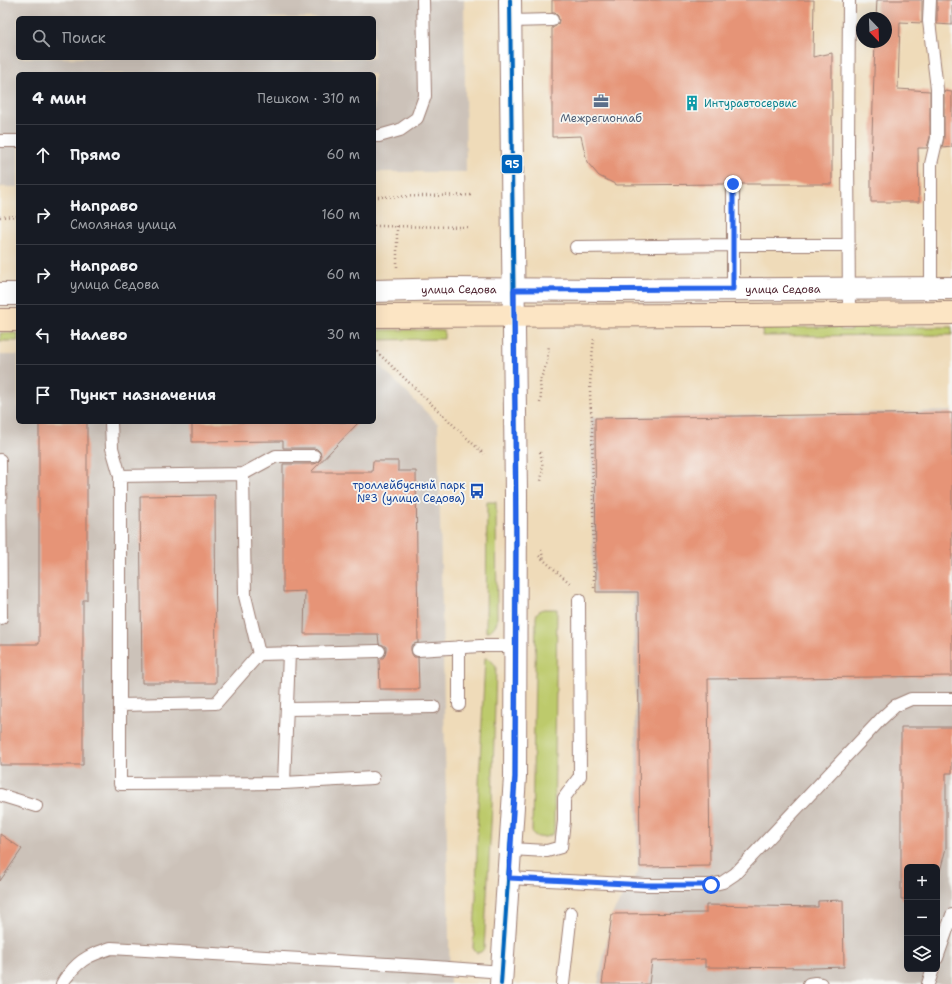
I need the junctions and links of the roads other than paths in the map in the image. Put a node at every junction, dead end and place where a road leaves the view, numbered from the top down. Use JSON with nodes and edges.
{"nodes":[{"id":1,"x":423,"y":0,"type":"edge"},
{"id":2,"x":850,"y":0,"type":"edge"},
{"id":3,"x":930,"y":0,"type":"edge"},
{"id":4,"x":510,"y":10,"type":"edge"},
{"id":5,"x":552,"y":20,"type":"dead end"},
{"id":6,"x":376,"y":136,"type":"edge"},
{"id":7,"x":0,"y":141,"type":"edge"},
{"id":8,"x":16,"y":141,"type":"edge"},
{"id":9,"x":733,"y":184,"type":"dead end"},
{"id":10,"x":733,"y":245,"type":"junction"},
{"id":11,"x":848,"y":245,"type":"junction"},
{"id":12,"x":576,"y":248,"type":"dead end"},
{"id":13,"x":941,"y":288,"type":"edge"},
{"id":14,"x":733,"y":289,"type":"junction"},
{"id":15,"x":849,"y":289,"type":"junction"},
{"id":16,"x":514,"y":290,"type":"junction"},
{"id":17,"x":376,"y":291,"type":"edge"},
{"id":18,"x":0,"y":294,"type":"edge"},
{"id":19,"x":16,"y":294,"type":"edge"},
{"id":20,"x":952,"y":313,"type":"edge"},
{"id":21,"x":849,"y":314,"type":"junction"},
{"id":22,"x":376,"y":316,"type":"edge"},
{"id":23,"x":514,"y":316,"type":"junction"},
{"id":24,"x":0,"y":320,"type":"edge"},
{"id":25,"x":16,"y":320,"type":"edge"},
{"id":26,"x":111,"y":424,"type":"edge"},
{"id":27,"x":314,"y":456,"type":"dead end"},
{"id":28,"x":0,"y":460,"type":"edge"},
{"id":29,"x":243,"y":474,"type":"junction"},
{"id":30,"x":120,"y":476,"type":"junction"},
{"id":31,"x":579,"y":600,"type":"road end"},
{"id":32,"x":1,"y":618,"type":"edge"},
{"id":33,"x":516,"y":646,"type":"junction"},
{"id":34,"x":459,"y":647,"type":"junction"},
{"id":35,"x":418,"y":650,"type":"dead end"},
{"id":36,"x":379,"y":651,"type":"dead end"},
{"id":37,"x":289,"y":653,"type":"junction"},
{"id":38,"x":259,"y":654,"type":"junction"},
{"id":39,"x":952,"y":699,"type":"edge"},
{"id":40,"x":120,"y":705,"type":"junction"},
{"id":41,"x":459,"y":705,"type":"dead end"},
{"id":42,"x":434,"y":707,"type":"dead end"},
{"id":43,"x":288,"y":708,"type":"junction"},
{"id":44,"x":373,"y":778,"type":"dead end"},
{"id":45,"x":284,"y":783,"type":"junction"},
{"id":46,"x":0,"y":796,"type":"edge"},
{"id":47,"x":36,"y":806,"type":"dead end"},
{"id":48,"x":510,"y":849,"type":"junction"},
{"id":49,"x":509,"y":878,"type":"junction"},
{"id":50,"x":571,"y":913,"type":"dead end"},
{"id":51,"x":952,"y":915,"type":"edge"},
{"id":52,"x":940,"y":949,"type":"edge"},
{"id":53,"x":932,"y":972,"type":"edge"},
{"id":54,"x":502,"y":978,"type":"edge"},
{"id":55,"x":62,"y":984,"type":"edge"},
{"id":56,"x":563,"y":984,"type":"edge"},
{"id":57,"x":809,"y":984,"type":"edge"},
{"id":58,"x":821,"y":984,"type":"edge"},
{"id":59,"x":928,"y":984,"type":"edge"}],
"edges":[{"from":1,"to":6,"type":"lane"},
{"from":2,"to":11,"type":"lane"},
{"from":3,"to":13,"type":"lane"},
{"from":4,"to":5,"type":"lane"},
{"from":4,"to":16,"type":"street"},
{"from":7,"to":8,"type":"lane"},
{"from":9,"to":10,"type":"lane"},
{"from":10,"to":11,"type":"lane"},
{"from":10,"to":12,"type":"lane"},
{"from":10,"to":14,"type":"lane"},
{"from":11,"to":15,"type":"lane"},
{"from":13,"to":15,"type":"street","name":"улица Седова"},
{"from":14,"to":15,"type":"street","name":"улица Седова"},
{"from":14,"to":16,"type":"street","name":"улица Седова"},
{"from":15,"to":21,"type":"lane"},
{"from":16,"to":17,"type":"street","name":"улица Седова"},
{"from":16,"to":23,"type":"street"},
{"from":18,"to":19,"type":"street"},
{"from":20,"to":21,"type":"street"},
{"from":21,"to":23,"type":"street"},
{"from":22,"to":23,"type":"street"},
{"from":23,"to":33,"type":"street"},
{"from":24,"to":25,"type":"street"},
{"from":26,"to":30,"type":"lane"},
{"from":27,"to":29,"type":"lane"},
{"from":28,"to":32,"type":"lane"},
{"from":29,"to":30,"type":"lane"},
{"from":29,"to":38,"type":"lane"},
{"from":30,"to":40,"type":"lane"},
{"from":31,"to":48,"type":"lane"},
{"from":33,"to":34,"type":"lane"},
{"from":33,"to":48,"type":"street"},
{"from":34,"to":35,"type":"lane"},
{"from":34,"to":41,"type":"lane"},
{"from":36,"to":37,"type":"lane"},
{"from":37,"to":38,"type":"lane"},
{"from":37,"to":43,"type":"lane"},
{"from":38,"to":40,"type":"lane"},
{"from":39,"to":49,"type":"lane"},
{"from":40,"to":45,"type":"lane"},
{"from":42,"to":43,"type":"lane"},
{"from":43,"to":45,"type":"lane"},
{"from":44,"to":45,"type":"lane"},
{"from":46,"to":47,"type":"lane"},
{"from":48,"to":49,"type":"street"},
{"from":49,"to":54,"type":"street"},
{"from":50,"to":56,"type":"lane"},
{"from":51,"to":52,"type":"lane"},
{"from":53,"to":59,"type":"lane"},
{"from":54,"to":55,"type":"lane"},
{"from":57,"to":58,"type":"lane"}]}
